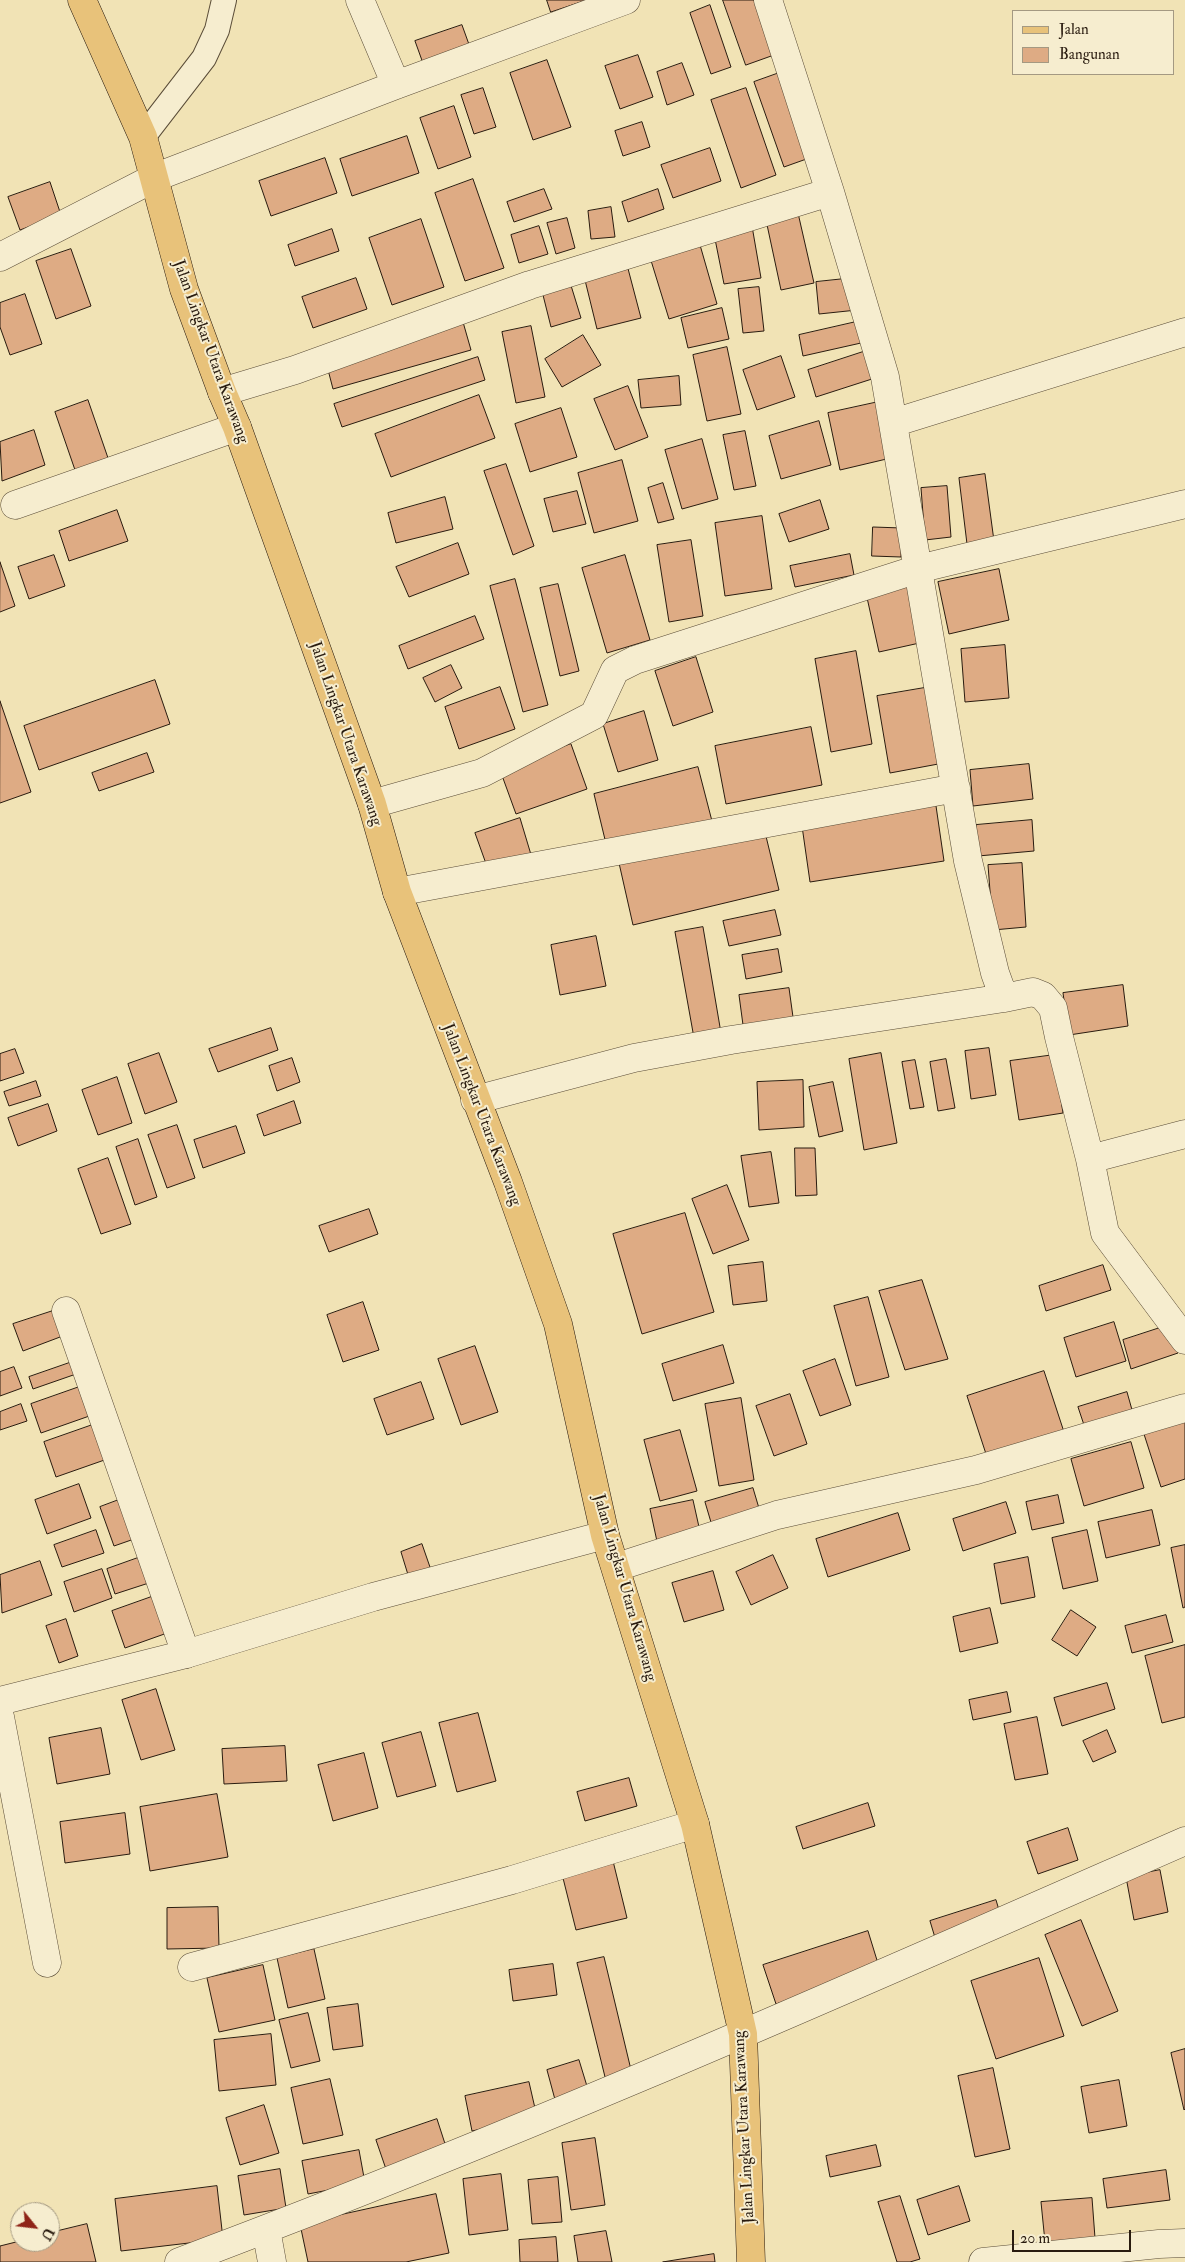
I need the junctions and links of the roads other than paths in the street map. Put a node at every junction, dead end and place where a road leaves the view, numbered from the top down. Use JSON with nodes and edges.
{"nodes":[{"id":1,"x":82,"y":0,"type":"edge"},
{"id":2,"x":224,"y":0,"type":"edge"},
{"id":3,"x":360,"y":0,"type":"edge"},
{"id":4,"x":626,"y":0,"type":"edge"},
{"id":5,"x":768,"y":0,"type":"edge"},
{"id":6,"x":396,"y":85,"type":"junction"},
{"id":7,"x":143,"y":136,"type":"junction"},
{"id":8,"x":156,"y":177,"type":"junction"},
{"id":9,"x":830,"y":192,"type":"junction"},
{"id":10,"x":0,"y":257,"type":"edge"},
{"id":11,"x":1185,"y":332,"type":"edge"},
{"id":12,"x":222,"y":392,"type":"junction"},
{"id":13,"x":893,"y":423,"type":"junction"},
{"id":14,"x":237,"y":427,"type":"junction"},
{"id":15,"x":1185,"y":504,"type":"edge"},
{"id":16,"x":15,"y":505,"type":"dead end"},
{"id":17,"x":918,"y":569,"type":"junction"},
{"id":18,"x":956,"y":788,"type":"junction"},
{"id":19,"x":372,"y":804,"type":"junction"},
{"id":20,"x":396,"y":892,"type":"junction"},
{"id":21,"x":1004,"y":998,"type":"junction"},
{"id":22,"x":475,"y":1100,"type":"junction"},
{"id":23,"x":1185,"y":1134,"type":"edge"},
{"id":24,"x":1090,"y":1159,"type":"junction"},
{"id":25,"x":66,"y":1311,"type":"dead end"},
{"id":26,"x":1185,"y":1340,"type":"edge"},
{"id":27,"x":1185,"y":1408,"type":"edge"},
{"id":28,"x":605,"y":1535,"type":"junction"},
{"id":29,"x":617,"y":1567,"type":"junction"},
{"id":30,"x":186,"y":1654,"type":"junction"},
{"id":31,"x":0,"y":1700,"type":"edge"},
{"id":32,"x":0,"y":1717,"type":"edge"},
{"id":33,"x":695,"y":1824,"type":"junction"},
{"id":34,"x":1185,"y":1841,"type":"edge"},
{"id":35,"x":47,"y":1963,"type":"dead end"},
{"id":36,"x":192,"y":1967,"type":"dead end"},
{"id":37,"x":743,"y":2034,"type":"junction"},
{"id":38,"x":266,"y":2229,"type":"junction"},
{"id":39,"x":1185,"y":2243,"type":"edge"},
{"id":40,"x":179,"y":2262,"type":"edge"},
{"id":41,"x":272,"y":2262,"type":"edge"},
{"id":42,"x":751,"y":2262,"type":"edge"},
{"id":43,"x":984,"y":2262,"type":"edge"}],
"edges":[{"from":1,"to":7,"type":"main road","name":"Jalan Lingkar Utara Karawang"},
{"from":2,"to":7,"type":"lane"},
{"from":3,"to":6,"type":"street"},
{"from":4,"to":6,"type":"street"},
{"from":5,"to":9,"type":"street"},
{"from":6,"to":8,"type":"street"},
{"from":7,"to":8,"type":"main road","name":"Jalan Lingkar Utara Karawang"},
{"from":8,"to":10,"type":"street"},
{"from":8,"to":12,"type":"main road","name":"Jalan Lingkar Utara Karawang"},
{"from":9,"to":12,"type":"street"},
{"from":9,"to":13,"type":"street"},
{"from":11,"to":13,"type":"street"},
{"from":12,"to":14,"type":"main road","name":"Jalan Lingkar Utara Karawang"},
{"from":13,"to":17,"type":"street"},
{"from":14,"to":16,"type":"street"},
{"from":14,"to":19,"type":"main road","name":"Jalan Lingkar Utara Karawang"},
{"from":15,"to":17,"type":"street"},
{"from":17,"to":18,"type":"street"},
{"from":17,"to":19,"type":"street"},
{"from":18,"to":20,"type":"street"},
{"from":18,"to":21,"type":"street"},
{"from":19,"to":20,"type":"main road","name":"Jalan Lingkar Utara Karawang"},
{"from":20,"to":22,"type":"main road","name":"Jalan Lingkar Utara Karawang"},
{"from":21,"to":22,"type":"street"},
{"from":21,"to":24,"type":"street"},
{"from":22,"to":28,"type":"main road","name":"Jalan Lingkar Utara Karawang"},
{"from":23,"to":24,"type":"street"},
{"from":24,"to":26,"type":"street"},
{"from":25,"to":30,"type":"street"},
{"from":27,"to":29,"type":"street"},
{"from":28,"to":29,"type":"main road","name":"Jalan Lingkar Utara Karawang"},
{"from":28,"to":30,"type":"street"},
{"from":29,"to":33,"type":"main road","name":"Jalan Lingkar Utara Karawang"},
{"from":30,"to":31,"type":"street"},
{"from":32,"to":35,"type":"street"},
{"from":33,"to":36,"type":"street"},
{"from":33,"to":37,"type":"main road","name":"Jalan Lingkar Utara Karawang"},
{"from":34,"to":37,"type":"street"},
{"from":37,"to":38,"type":"street"},
{"from":37,"to":42,"type":"main road","name":"Jalan Lingkar Utara Karawang"},
{"from":38,"to":40,"type":"street"},
{"from":38,"to":41,"type":"street"},
{"from":39,"to":43,"type":"street"}]}
